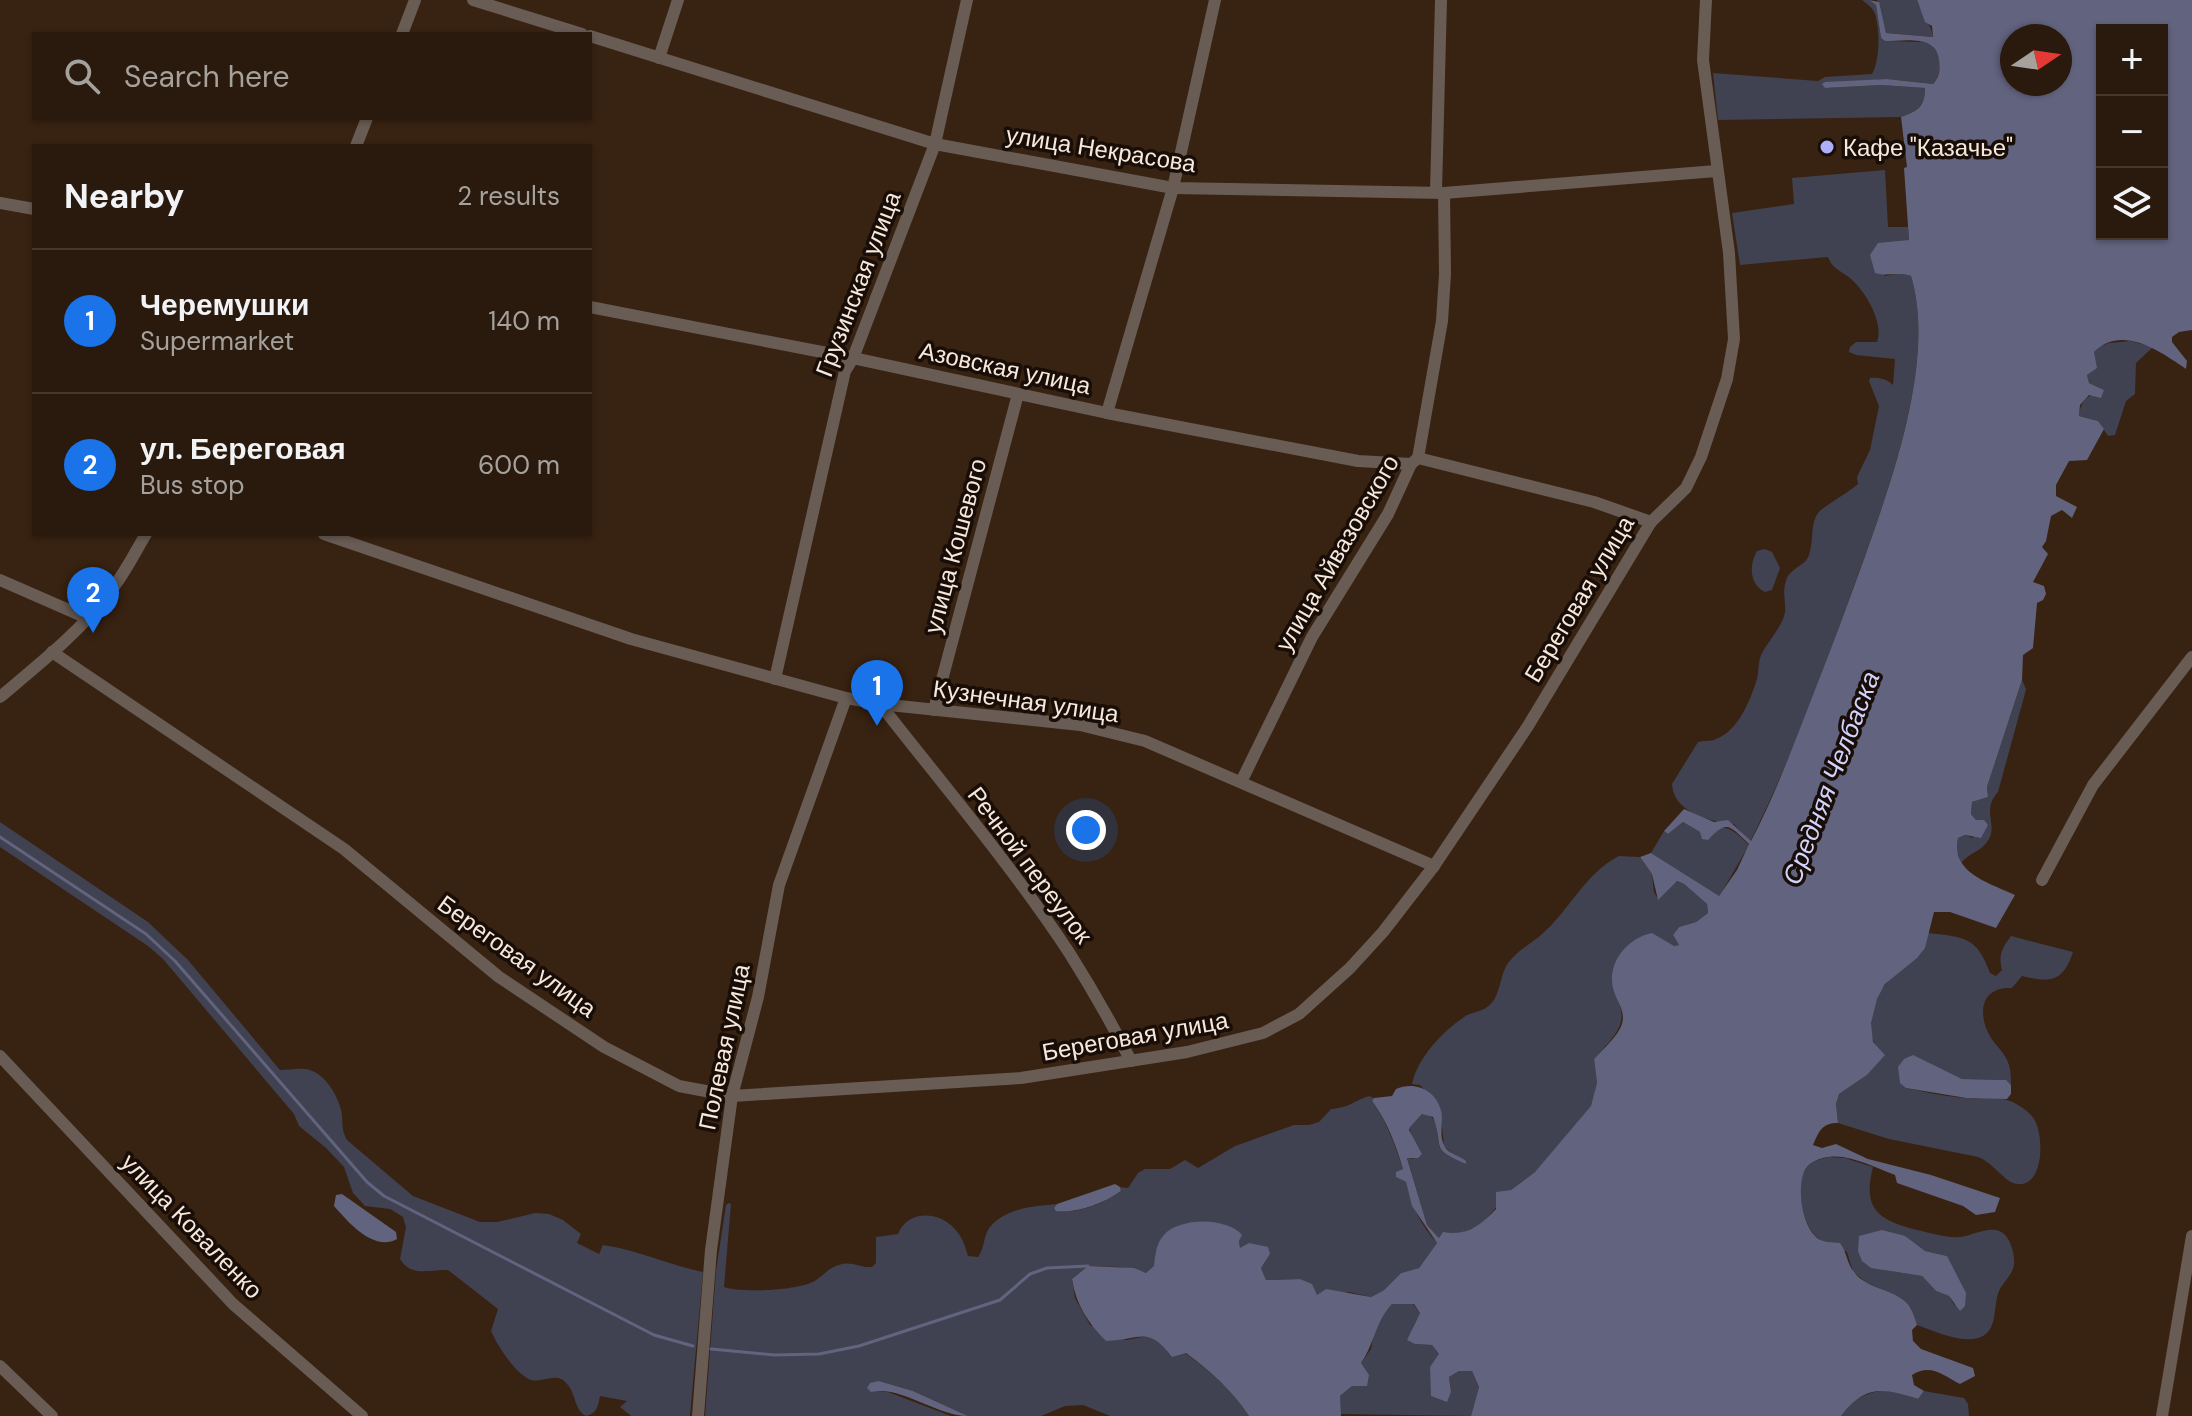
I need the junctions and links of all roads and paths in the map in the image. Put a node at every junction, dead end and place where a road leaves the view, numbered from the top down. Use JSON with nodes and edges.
{"nodes":[{"id":1,"x":415,"y":0,"type":"edge"},
{"id":2,"x":473,"y":0,"type":"edge"},
{"id":3,"x":678,"y":0,"type":"edge"},
{"id":4,"x":967,"y":0,"type":"edge"},
{"id":5,"x":1215,"y":0,"type":"edge"},
{"id":6,"x":1441,"y":0,"type":"edge"},
{"id":7,"x":1706,"y":0,"type":"edge"},
{"id":8,"x":403,"y":32,"type":"edge"},
{"id":9,"x":576,"y":32,"type":"edge"},
{"id":10,"x":592,"y":37,"type":"edge"},
{"id":11,"x":659,"y":58,"type":"junction"},
{"id":12,"x":366,"y":120,"type":"edge"},
{"id":13,"x":357,"y":144,"type":"edge"},
{"id":14,"x":935,"y":144,"type":"junction"},
{"id":15,"x":1716,"y":171,"type":"junction"},
{"id":16,"x":1173,"y":188,"type":"junction"},
{"id":17,"x":1440,"y":192,"type":"junction"},
{"id":18,"x":0,"y":203,"type":"edge"},
{"id":19,"x":32,"y":209,"type":"edge"},
{"id":20,"x":592,"y":307,"type":"edge"},
{"id":21,"x":853,"y":358,"type":"junction"},
{"id":22,"x":1018,"y":394,"type":"junction"},
{"id":23,"x":1107,"y":413,"type":"junction"},
{"id":24,"x":1415,"y":461,"type":"junction"},
{"id":25,"x":1651,"y":522,"type":"junction"},
{"id":26,"x":145,"y":536,"type":"edge"},
{"id":27,"x":330,"y":536,"type":"edge"},
{"id":28,"x":0,"y":580,"type":"edge"},
{"id":29,"x":87,"y":618,"type":"junction"},
{"id":30,"x":52,"y":652,"type":"junction"},
{"id":31,"x":2192,"y":657,"type":"edge"},
{"id":32,"x":775,"y":679,"type":"junction"},
{"id":33,"x":0,"y":697,"type":"edge"},
{"id":34,"x":846,"y":698,"type":"junction"},
{"id":35,"x":880,"y":704,"type":"junction"},
{"id":36,"x":934,"y":710,"type":"junction"},
{"id":37,"x":1241,"y":782,"type":"junction"},
{"id":38,"x":1434,"y":866,"type":"junction"},
{"id":39,"x":2042,"y":880,"type":"dead end"},
{"id":40,"x":0,"y":1056,"type":"edge"},
{"id":41,"x":1131,"y":1061,"type":"junction"},
{"id":42,"x":732,"y":1096,"type":"junction"},
{"id":43,"x":2192,"y":1236,"type":"edge"},
{"id":44,"x":0,"y":1366,"type":"edge"},
{"id":45,"x":52,"y":1416,"type":"edge"},
{"id":46,"x":362,"y":1416,"type":"edge"},
{"id":47,"x":698,"y":1416,"type":"edge"},
{"id":48,"x":2162,"y":1416,"type":"edge"}],
"edges":[{"from":1,"to":8,"type":"street"},
{"from":2,"to":9,"type":"street"},
{"from":3,"to":11,"type":"street"},
{"from":4,"to":14,"type":"street","name":"Грузинская улица"},
{"from":5,"to":16,"type":"street"},
{"from":6,"to":17,"type":"street","name":"улица Айвазовского"},
{"from":7,"to":15,"type":"street","name":"Береговая улица"},
{"from":10,"to":11,"type":"street","name":"улица Некрасова"},
{"from":11,"to":14,"type":"street","name":"улица Некрасова"},
{"from":12,"to":13,"type":"street"},
{"from":14,"to":16,"type":"street","name":"улица Некрасова"},
{"from":14,"to":21,"type":"street","name":"Грузинская улица"},
{"from":15,"to":17,"type":"street","name":"улица Некрасова"},
{"from":15,"to":25,"type":"street","name":"Береговая улица"},
{"from":16,"to":17,"type":"street","name":"улица Некрасова"},
{"from":16,"to":23,"type":"street"},
{"from":17,"to":24,"type":"street","name":"улица Айвазовского"},
{"from":18,"to":19,"type":"street"},
{"from":20,"to":21,"type":"street","name":"Азовская улица"},
{"from":21,"to":22,"type":"street","name":"Азовская улица"},
{"from":21,"to":32,"type":"street","name":"Грузинская улица"},
{"from":22,"to":23,"type":"street","name":"Азовская улица"},
{"from":22,"to":36,"type":"street","name":"улица Кошевого"},
{"from":23,"to":24,"type":"street","name":"Азовская улица"},
{"from":24,"to":25,"type":"street","name":"Азовская улица"},
{"from":24,"to":37,"type":"street","name":"улица Айвазовского"},
{"from":25,"to":38,"type":"street","name":"Береговая улица"},
{"from":26,"to":29,"type":"street"},
{"from":27,"to":32,"type":"street","name":"Кузнечная улица"},
{"from":28,"to":29,"type":"street"},
{"from":29,"to":30,"type":"street"},
{"from":30,"to":33,"type":"street"},
{"from":30,"to":42,"type":"street","name":"Береговая улица"},
{"from":31,"to":39,"type":"street"},
{"from":32,"to":34,"type":"street","name":"Кузнечная улица"},
{"from":34,"to":35,"type":"street","name":"Кузнечная улица"},
{"from":34,"to":42,"type":"street","name":"Полевая улица"},
{"from":35,"to":36,"type":"street","name":"Кузнечная улица"},
{"from":35,"to":41,"type":"street","name":"Речной переулок"},
{"from":36,"to":37,"type":"street","name":"Кузнечная улица"},
{"from":37,"to":38,"type":"street","name":"Кузнечная улица"},
{"from":38,"to":41,"type":"street","name":"Береговая улица"},
{"from":40,"to":46,"type":"street","name":"улица Коваленко"},
{"from":41,"to":42,"type":"street","name":"Береговая улица"},
{"from":42,"to":47,"type":"street","name":"Полевая улица"},
{"from":43,"to":48,"type":"street"},
{"from":44,"to":45,"type":"street"}]}
